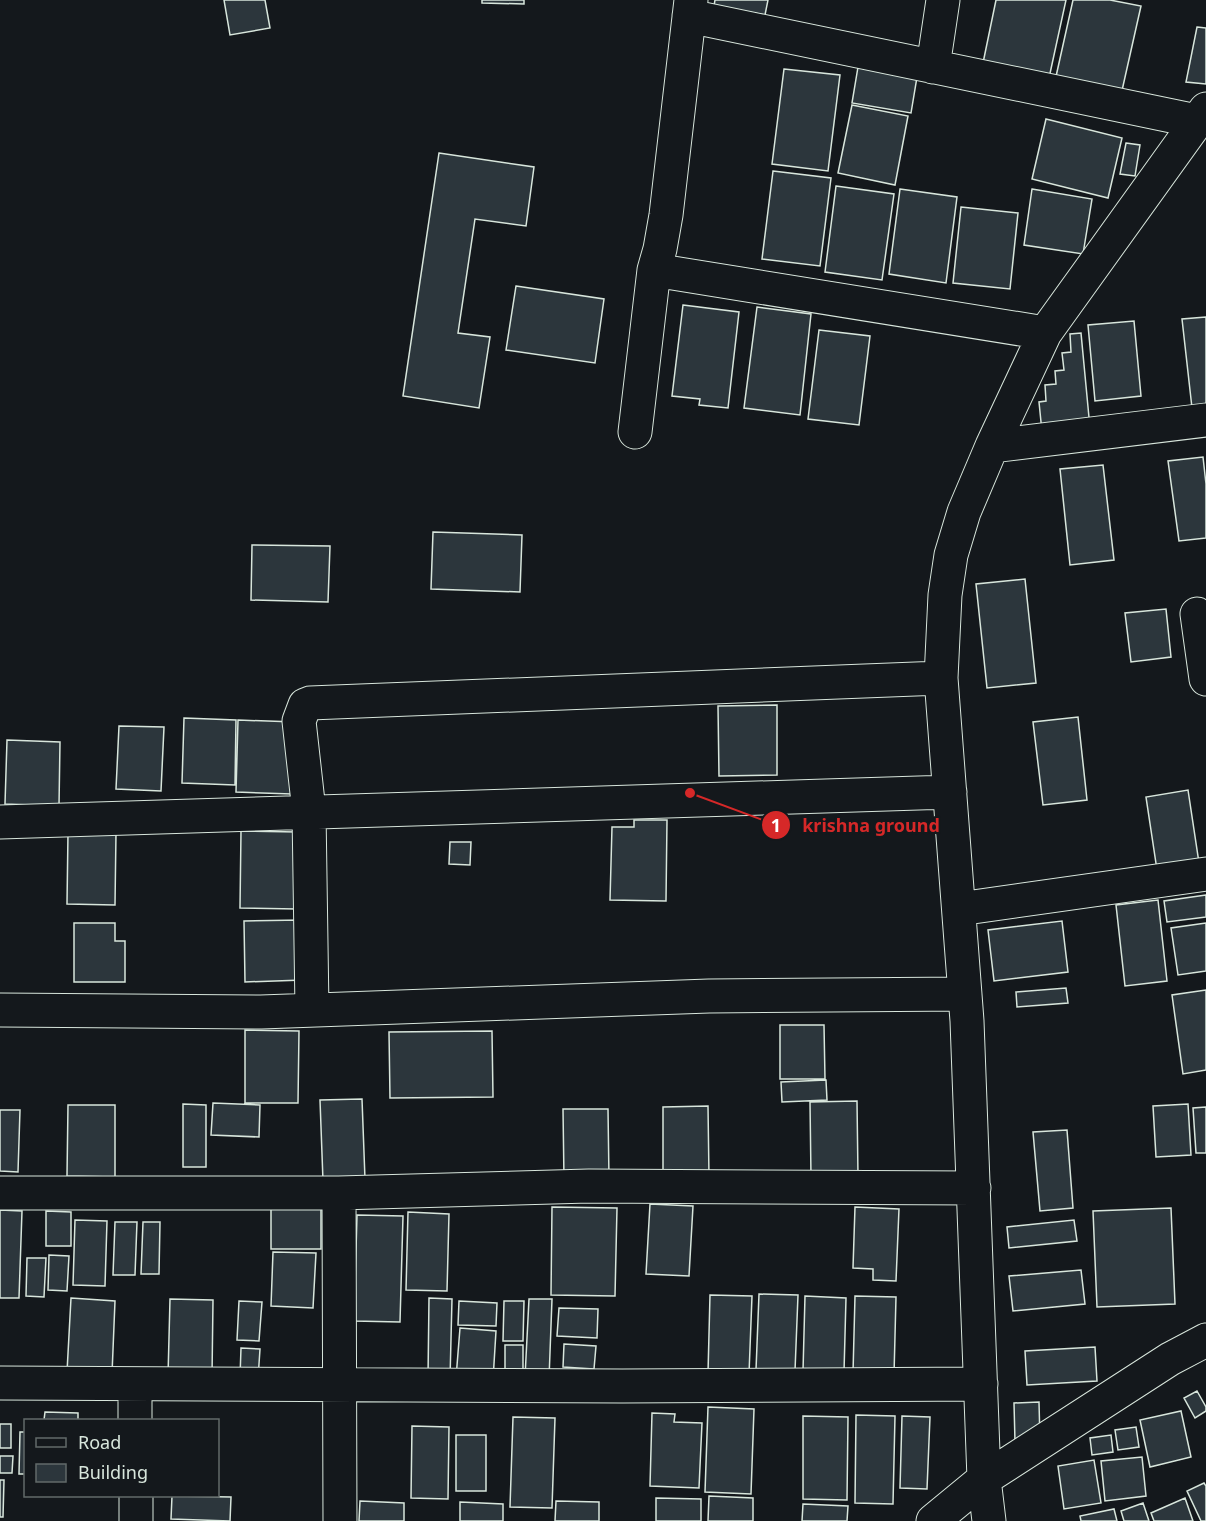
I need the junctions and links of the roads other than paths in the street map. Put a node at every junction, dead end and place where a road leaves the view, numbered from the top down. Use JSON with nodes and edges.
{"nodes":[{"id":1,"x":943,"y":0,"type":"edge"},
{"id":2,"x":690,"y":8,"type":"edge"},
{"id":3,"x":933,"y":67,"type":"junction"},
{"id":4,"x":1201,"y":115,"type":"edge"},
{"id":5,"x":654,"y":270,"type":"junction"},
{"id":6,"x":1045,"y":333,"type":"junction"},
{"id":7,"x":1206,"y":420,"type":"edge"},
{"id":8,"x":635,"y":432,"type":"dead end"},
{"id":9,"x":992,"y":446,"type":"junction"},
{"id":10,"x":1197,"y":614,"type":"dead end"},
{"id":11,"x":941,"y":678,"type":"junction"},
{"id":12,"x":1206,"y":679,"type":"edge"},
{"id":13,"x":950,"y":792,"type":"junction"},
{"id":14,"x":309,"y":811,"type":"junction"},
{"id":15,"x":0,"y":822,"type":"edge"},
{"id":16,"x":1206,"y":874,"type":"edge"},
{"id":17,"x":959,"y":909,"type":"junction"},
{"id":18,"x":965,"y":994,"type":"junction"},
{"id":19,"x":0,"y":1010,"type":"edge"},
{"id":20,"x":312,"y":1010,"type":"junction"},
{"id":21,"x":974,"y":1188,"type":"junction"},
{"id":22,"x":0,"y":1193,"type":"edge"},
{"id":23,"x":339,"y":1193,"type":"junction"},
{"id":24,"x":1206,"y":1340,"type":"edge"},
{"id":25,"x":0,"y":1383,"type":"edge"},
{"id":26,"x":981,"y":1384,"type":"junction"},
{"id":27,"x":135,"y":1385,"type":"junction"},
{"id":28,"x":340,"y":1386,"type":"junction"},
{"id":29,"x":135,"y":1419,"type":"edge"},
{"id":30,"x":984,"y":1479,"type":"junction"},
{"id":31,"x":136,"y":1497,"type":"edge"},
{"id":32,"x":136,"y":1521,"type":"edge"},
{"id":33,"x":340,"y":1521,"type":"edge"},
{"id":34,"x":933,"y":1521,"type":"edge"},
{"id":35,"x":988,"y":1521,"type":"edge"}],
"edges":[{"from":1,"to":3,"type":"street"},
{"from":2,"to":3,"type":"street"},
{"from":2,"to":5,"type":"street"},
{"from":3,"to":4,"type":"street"},
{"from":4,"to":6,"type":"street"},
{"from":5,"to":6,"type":"street"},
{"from":5,"to":8,"type":"street"},
{"from":6,"to":9,"type":"street"},
{"from":7,"to":9,"type":"street"},
{"from":9,"to":11,"type":"street"},
{"from":10,"to":12,"type":"street"},
{"from":11,"to":13,"type":"street"},
{"from":11,"to":14,"type":"street"},
{"from":13,"to":14,"type":"street"},
{"from":13,"to":17,"type":"street"},
{"from":14,"to":15,"type":"street"},
{"from":14,"to":20,"type":"street"},
{"from":16,"to":17,"type":"street"},
{"from":17,"to":18,"type":"street"},
{"from":18,"to":20,"type":"street"},
{"from":18,"to":21,"type":"street"},
{"from":19,"to":20,"type":"street"},
{"from":21,"to":23,"type":"street"},
{"from":21,"to":26,"type":"street"},
{"from":22,"to":23,"type":"street"},
{"from":23,"to":28,"type":"street"},
{"from":24,"to":30,"type":"street"},
{"from":25,"to":27,"type":"street"},
{"from":26,"to":28,"type":"street"},
{"from":26,"to":30,"type":"street"},
{"from":27,"to":28,"type":"street"},
{"from":27,"to":29,"type":"street"},
{"from":28,"to":33,"type":"street"},
{"from":30,"to":34,"type":"street"},
{"from":30,"to":35,"type":"street"},
{"from":31,"to":32,"type":"street"}]}
